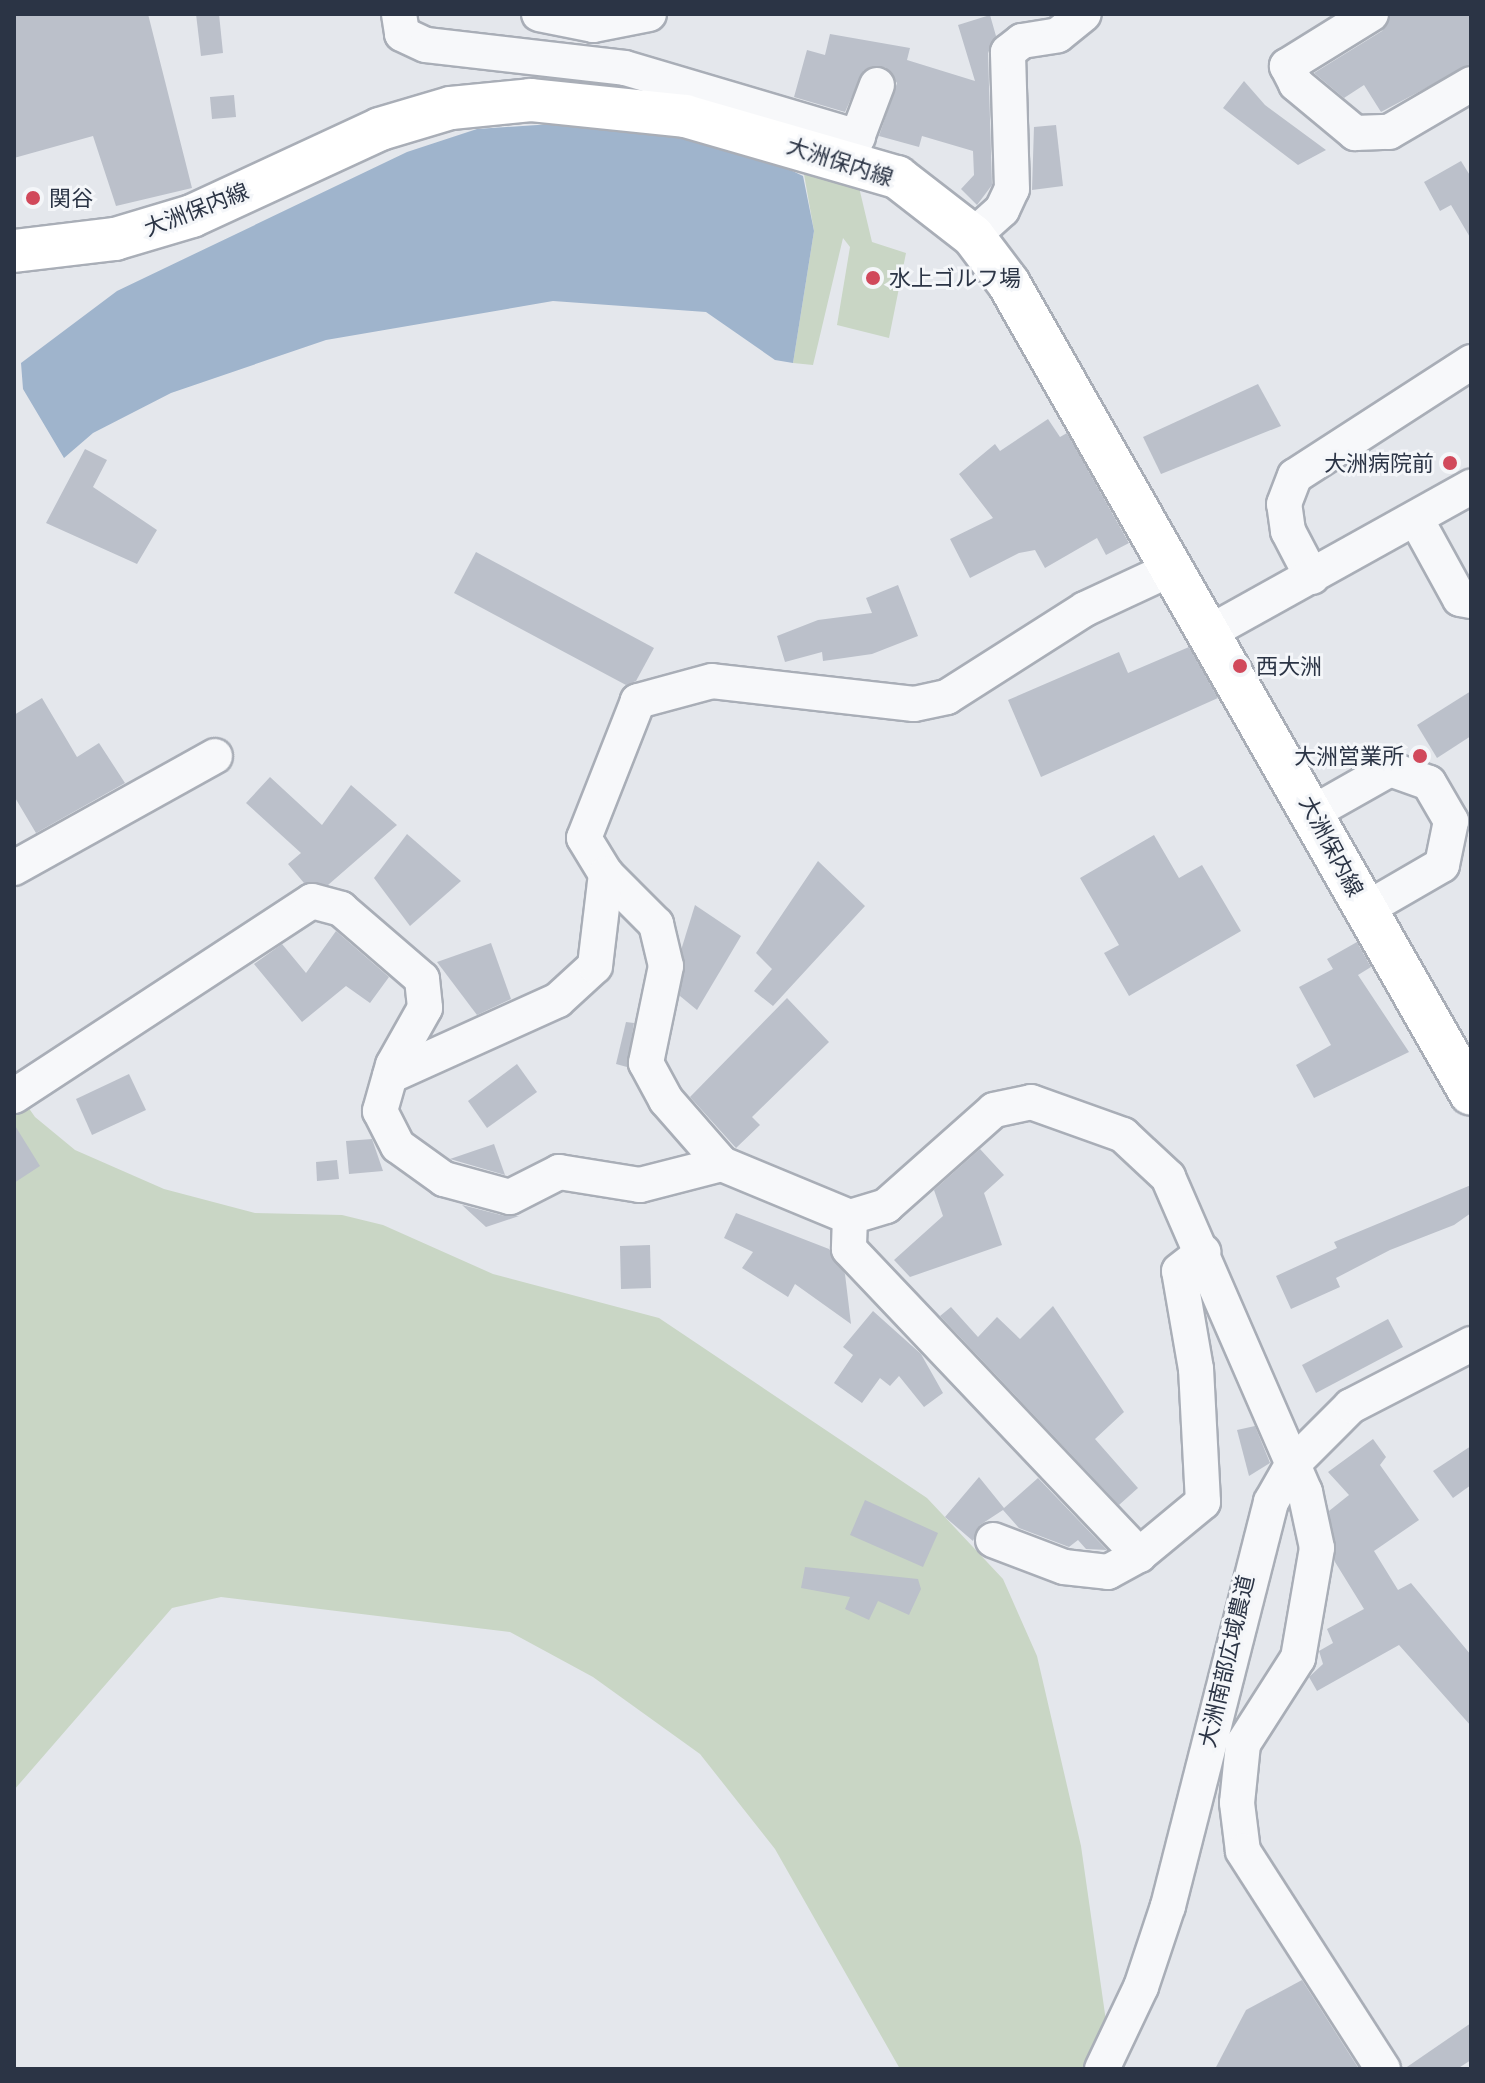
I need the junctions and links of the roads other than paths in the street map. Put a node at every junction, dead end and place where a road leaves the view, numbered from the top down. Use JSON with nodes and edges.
{"nodes":[{"id":1,"x":399,"y":14,"type":"edge"},
{"id":2,"x":539,"y":14,"type":"edge"},
{"id":3,"x":649,"y":14,"type":"edge"},
{"id":4,"x":1084,"y":14,"type":"edge"},
{"id":5,"x":1371,"y":14,"type":"edge"},
{"id":6,"x":1471,"y":84,"type":"edge"},
{"id":7,"x":877,"y":85,"type":"dead end"},
{"id":8,"x":853,"y":148,"type":"junction"},
{"id":9,"x":973,"y":236,"type":"junction"},
{"id":10,"x":14,"y":251,"type":"edge"},
{"id":11,"x":1471,"y":362,"type":"edge"},
{"id":12,"x":1471,"y":487,"type":"edge"},
{"id":13,"x":1416,"y":519,"type":"junction"},
{"id":14,"x":1173,"y":568,"type":"junction"},
{"id":15,"x":1312,"y":577,"type":"junction"},
{"id":16,"x":1471,"y":601,"type":"edge"},
{"id":17,"x":1210,"y":632,"type":"junction"},
{"id":18,"x":215,"y":756,"type":"dead end"},
{"id":19,"x":1314,"y":812,"type":"junction"},
{"id":20,"x":14,"y":868,"type":"edge"},
{"id":21,"x":606,"y":874,"type":"junction"},
{"id":22,"x":1366,"y":909,"type":"junction"},
{"id":23,"x":390,"y":1076,"type":"junction"},
{"id":24,"x":1471,"y":1094,"type":"edge"},
{"id":25,"x":14,"y":1096,"type":"edge"},
{"id":26,"x":722,"y":1164,"type":"junction"},
{"id":27,"x":850,"y":1217,"type":"junction"},
{"id":28,"x":1203,"y":1252,"type":"junction"},
{"id":29,"x":1471,"y":1344,"type":"edge"},
{"id":30,"x":1292,"y":1465,"type":"junction"},
{"id":31,"x":993,"y":1540,"type":"dead end"},
{"id":32,"x":1139,"y":1555,"type":"junction"},
{"id":33,"x":1102,"y":2069,"type":"edge"},
{"id":34,"x":1383,"y":2069,"type":"edge"}],
"edges":[{"from":1,"to":8,"type":"street"},
{"from":2,"to":3,"type":"street"},
{"from":4,"to":9,"type":"street"},
{"from":5,"to":6,"type":"street"},
{"from":7,"to":8,"type":"street"},
{"from":8,"to":9,"type":"main road","name":"大洲保内線"},
{"from":8,"to":10,"type":"main road","name":"大洲保内線"},
{"from":9,"to":14,"type":"main road","name":"大洲保内線"},
{"from":11,"to":15,"type":"street"},
{"from":12,"to":13,"type":"street"},
{"from":13,"to":15,"type":"street"},
{"from":13,"to":16,"type":"street"},
{"from":14,"to":17,"type":"main road","name":"大洲保内線"},
{"from":14,"to":21,"type":"street"},
{"from":15,"to":17,"type":"street"},
{"from":17,"to":19,"type":"main road","name":"大洲保内線"},
{"from":18,"to":20,"type":"street"},
{"from":19,"to":22,"type":"main road","name":"大洲保内線"},
{"from":19,"to":22,"type":"street"},
{"from":21,"to":23,"type":"street"},
{"from":21,"to":26,"type":"street"},
{"from":22,"to":24,"type":"main road","name":"大洲保内線"},
{"from":23,"to":25,"type":"street"},
{"from":23,"to":26,"type":"street"},
{"from":26,"to":27,"type":"street"},
{"from":27,"to":28,"type":"street"},
{"from":27,"to":32,"type":"street"},
{"from":28,"to":30,"type":"street"},
{"from":28,"to":32,"type":"street"},
{"from":29,"to":30,"type":"street","name":"大洲南部広域農道"},
{"from":30,"to":33,"type":"street","name":"大洲南部広域農道"},
{"from":30,"to":34,"type":"street"},
{"from":31,"to":32,"type":"street"}]}
